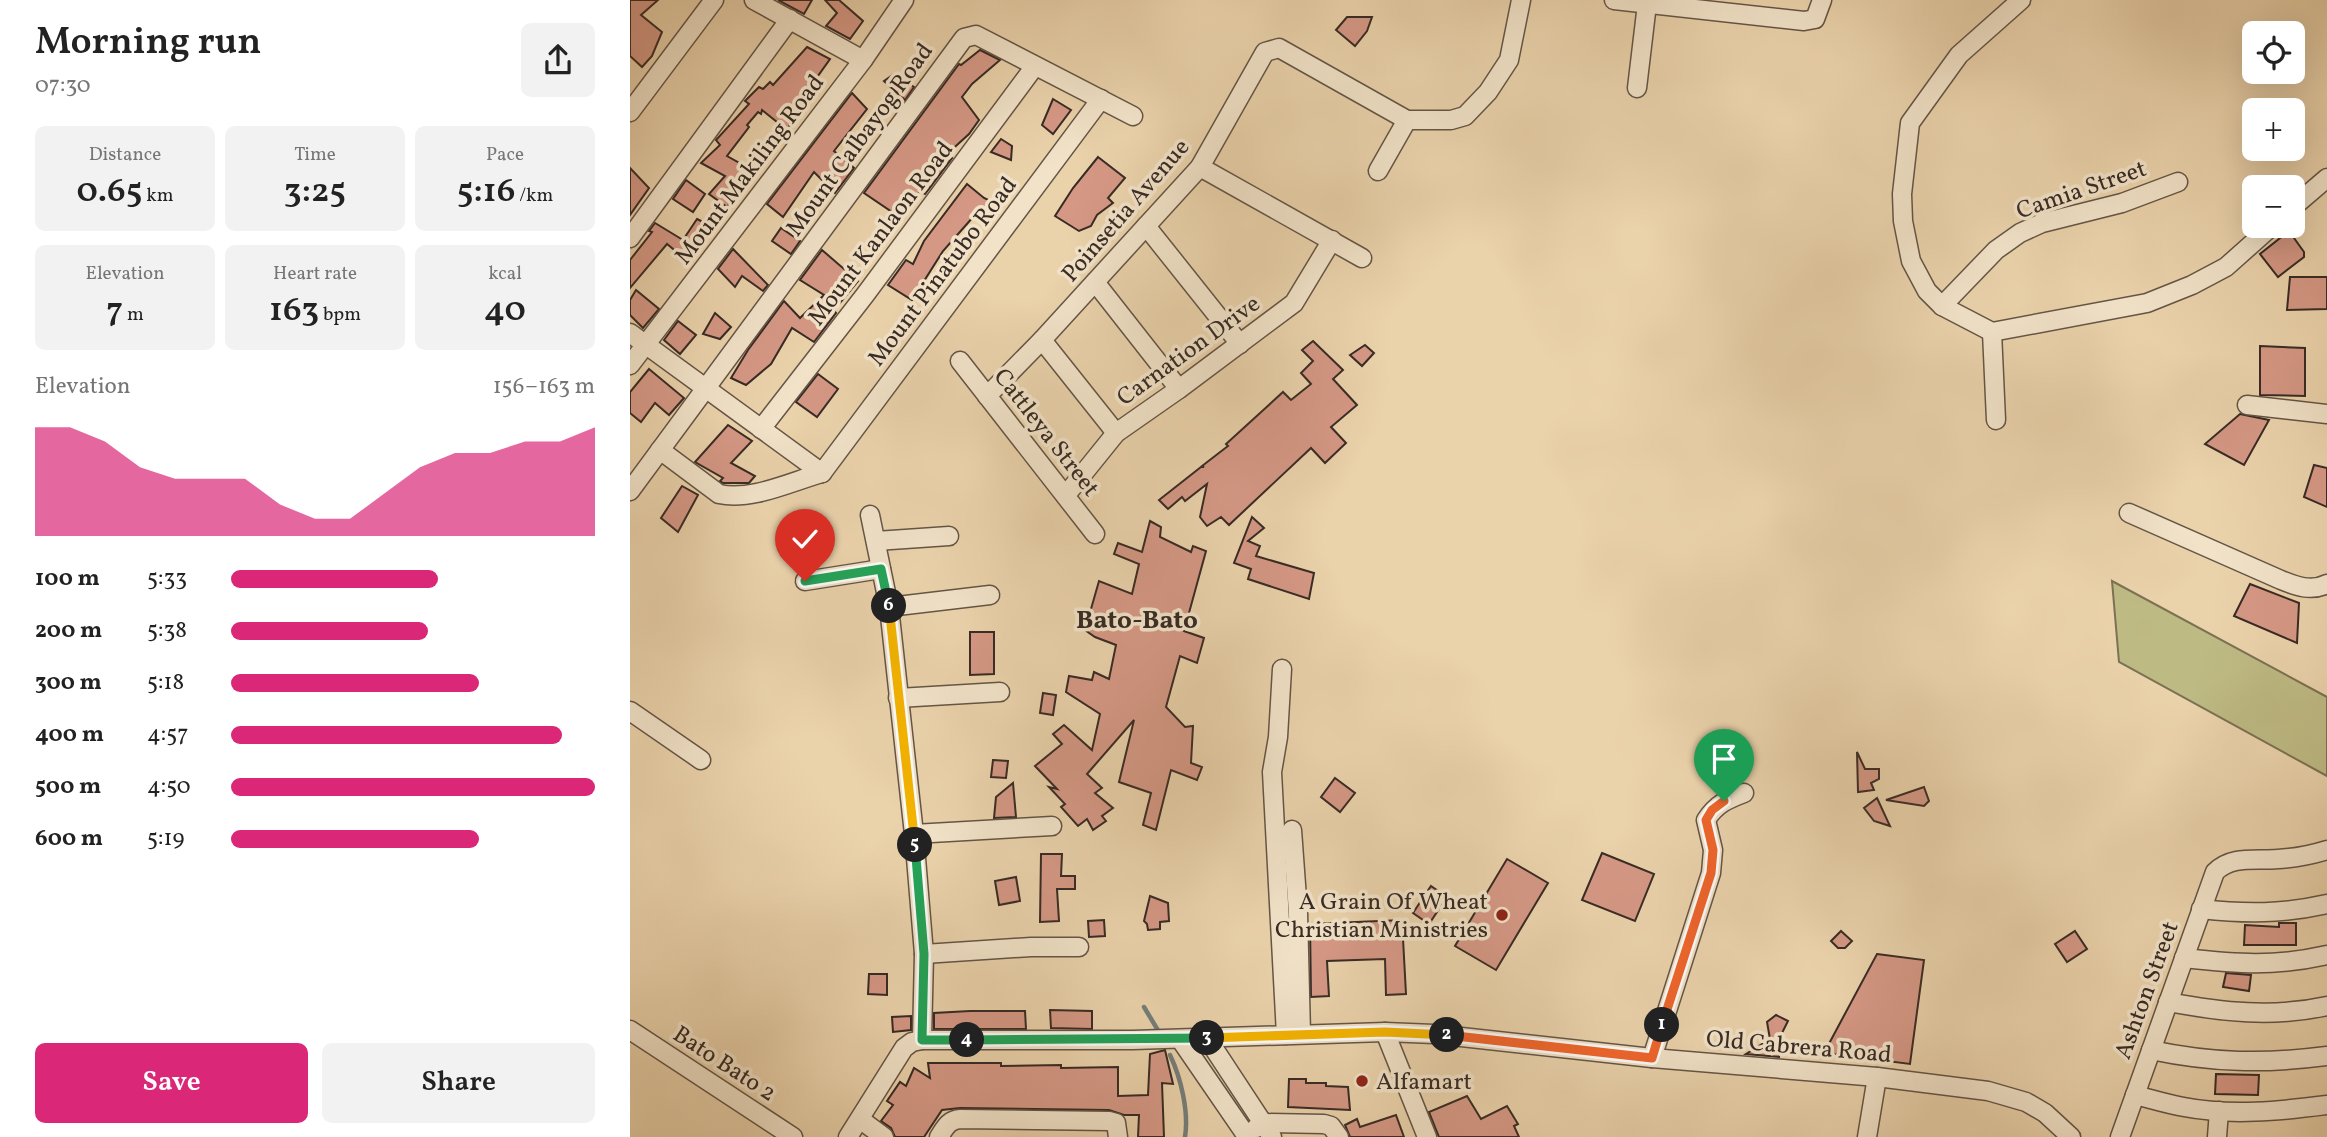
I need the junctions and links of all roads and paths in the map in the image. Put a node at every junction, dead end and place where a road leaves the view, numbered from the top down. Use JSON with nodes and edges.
{"nodes":[{"id":1,"x":714,"y":0,"type":"edge"},
{"id":2,"x":754,"y":0,"type":"edge"},
{"id":3,"x":904,"y":0,"type":"edge"},
{"id":4,"x":1521,"y":0,"type":"edge"},
{"id":5,"x":1614,"y":0,"type":"edge"},
{"id":6,"x":1822,"y":0,"type":"edge"},
{"id":7,"x":2021,"y":0,"type":"edge"},
{"id":8,"x":1647,"y":4,"type":"junction"},
{"id":9,"x":1691,"y":4,"type":"edge"},
{"id":10,"x":790,"y":19,"type":"junction"},
{"id":11,"x":863,"y":60,"type":"junction"},
{"id":12,"x":1035,"y":66,"type":"junction"},
{"id":13,"x":1637,"y":88,"type":"dead end"},
{"id":14,"x":1101,"y":99,"type":"junction"},
{"id":15,"x":630,"y":113,"type":"edge"},
{"id":16,"x":1133,"y":116,"type":"dead end"},
{"id":17,"x":1407,"y":120,"type":"junction"},
{"id":18,"x":1200,"y":167,"type":"junction"},
{"id":19,"x":1378,"y":171,"type":"dead end"},
{"id":20,"x":2327,"y":178,"type":"edge"},
{"id":21,"x":2178,"y":182,"type":"dead end"},
{"id":22,"x":2305,"y":197,"type":"edge"},
{"id":23,"x":1146,"y":226,"type":"junction"},
{"id":24,"x":630,"y":238,"type":"edge"},
{"id":25,"x":2258,"y":238,"type":"edge"},
{"id":26,"x":1332,"y":240,"type":"junction"},
{"id":27,"x":1362,"y":258,"type":"dead end"},
{"id":28,"x":1095,"y":282,"type":"junction"},
{"id":29,"x":1942,"y":306,"type":"junction"},
{"id":30,"x":1992,"y":332,"type":"junction"},
{"id":31,"x":630,"y":333,"type":"edge"},
{"id":32,"x":1042,"y":340,"type":"junction"},
{"id":33,"x":646,"y":344,"type":"junction"},
{"id":34,"x":1240,"y":344,"type":"junction"},
{"id":35,"x":960,"y":361,"type":"dead end"},
{"id":36,"x":630,"y":365,"type":"edge"},
{"id":37,"x":706,"y":388,"type":"junction"},
{"id":38,"x":1179,"y":389,"type":"junction"},
{"id":39,"x":987,"y":396,"type":"junction"},
{"id":40,"x":2247,"y":405,"type":"dead end"},
{"id":41,"x":2327,"y":414,"type":"edge"},
{"id":42,"x":1996,"y":420,"type":"dead end"},
{"id":43,"x":761,"y":429,"type":"junction"},
{"id":44,"x":1116,"y":433,"type":"junction"},
{"id":45,"x":660,"y":450,"type":"junction"},
{"id":46,"x":822,"y":473,"type":"junction"},
{"id":47,"x":630,"y":491,"type":"edge"},
{"id":48,"x":1066,"y":495,"type":"junction"},
{"id":49,"x":2129,"y":513,"type":"dead end"},
{"id":50,"x":870,"y":515,"type":"dead end"},
{"id":51,"x":1095,"y":534,"type":"dead end"},
{"id":52,"x":949,"y":536,"type":"dead end"},
{"id":53,"x":876,"y":541,"type":"junction"},
{"id":54,"x":881,"y":569,"type":"junction"},
{"id":55,"x":805,"y":581,"type":"dead end"},
{"id":56,"x":2327,"y":584,"type":"edge"},
{"id":57,"x":990,"y":595,"type":"dead end"},
{"id":58,"x":889,"y":607,"type":"junction"},
{"id":59,"x":1282,"y":669,"type":"dead end"},
{"id":60,"x":1000,"y":692,"type":"dead end"},
{"id":61,"x":898,"y":698,"type":"junction"},
{"id":62,"x":630,"y":711,"type":"edge"},
{"id":63,"x":701,"y":760,"type":"dead end"},
{"id":64,"x":1744,"y":793,"type":"dead end"},
{"id":65,"x":1052,"y":826,"type":"dead end"},
{"id":66,"x":1292,"y":830,"type":"dead end"},
{"id":67,"x":914,"y":834,"type":"junction"},
{"id":68,"x":2327,"y":850,"type":"edge"},
{"id":69,"x":2327,"y":904,"type":"edge"},
{"id":70,"x":2202,"y":909,"type":"junction"},
{"id":71,"x":1079,"y":947,"type":"dead end"},
{"id":72,"x":924,"y":954,"type":"junction"},
{"id":73,"x":2327,"y":955,"type":"edge"},
{"id":74,"x":2184,"y":958,"type":"junction"},
{"id":75,"x":2168,"y":1002,"type":"junction"},
{"id":76,"x":2327,"y":1006,"type":"edge"},
{"id":77,"x":630,"y":1030,"type":"edge"},
{"id":78,"x":1385,"y":1032,"type":"junction"},
{"id":79,"x":1294,"y":1035,"type":"junction"},
{"id":80,"x":1180,"y":1038,"type":"junction"},
{"id":81,"x":1207,"y":1038,"type":"junction"},
{"id":82,"x":922,"y":1040,"type":"junction"},
{"id":83,"x":2151,"y":1050,"type":"junction"},
{"id":84,"x":2327,"y":1056,"type":"edge"},
{"id":85,"x":1652,"y":1058,"type":"junction"},
{"id":86,"x":1877,"y":1077,"type":"junction"},
{"id":87,"x":2135,"y":1095,"type":"junction"},
{"id":88,"x":2327,"y":1105,"type":"edge"},
{"id":89,"x":2218,"y":1111,"type":"junction"},
{"id":90,"x":861,"y":1120,"type":"junction"},
{"id":91,"x":1268,"y":1130,"type":"edge"},
{"id":92,"x":1119,"y":1133,"type":"edge"},
{"id":93,"x":1245,"y":1136,"type":"edge"},
{"id":94,"x":793,"y":1137,"type":"edge"},
{"id":95,"x":848,"y":1137,"type":"edge"},
{"id":96,"x":884,"y":1137,"type":"edge"},
{"id":97,"x":939,"y":1137,"type":"edge"},
{"id":98,"x":1339,"y":1137,"type":"edge"},
{"id":99,"x":1427,"y":1137,"type":"edge"},
{"id":100,"x":1867,"y":1137,"type":"edge"},
{"id":101,"x":2071,"y":1137,"type":"edge"},
{"id":102,"x":2120,"y":1137,"type":"edge"},
{"id":103,"x":2217,"y":1137,"type":"edge"}],
"edges":[{"from":1,"to":15,"type":"street"},
{"from":2,"to":10,"type":"street"},
{"from":3,"to":11,"type":"street","name":"Mount Makiling Road"},
{"from":4,"to":17,"type":"street","name":"Poinsetia Avenue"},
{"from":5,"to":8,"type":"street"},
{"from":6,"to":9,"type":"street"},
{"from":7,"to":29,"type":"street"},
{"from":8,"to":9,"type":"street"},
{"from":8,"to":13,"type":"street"},
{"from":10,"to":11,"type":"street"},
{"from":10,"to":24,"type":"street"},
{"from":11,"to":33,"type":"street","name":"Mount Makiling Road"},
{"from":12,"to":14,"type":"street","name":"Mount Calbayog Road"},
{"from":12,"to":37,"type":"street","name":"Mount Calbayog Road"},
{"from":12,"to":43,"type":"street","name":"Mount Kanlaon Road"},
{"from":14,"to":16,"type":"street","name":"Mount Calbayog Road"},
{"from":14,"to":46,"type":"street","name":"Mount Pinatubo Road"},
{"from":17,"to":18,"type":"street","name":"Poinsetia Avenue"},
{"from":17,"to":19,"type":"street"},
{"from":18,"to":23,"type":"street","name":"Poinsetia Avenue"},
{"from":18,"to":26,"type":"street"},
{"from":20,"to":22,"type":"street"},
{"from":21,"to":29,"type":"street","name":"Camia Street"},
{"from":23,"to":28,"type":"street","name":"Poinsetia Avenue"},
{"from":23,"to":34,"type":"street"},
{"from":25,"to":30,"type":"street"},
{"from":26,"to":27,"type":"street"},
{"from":26,"to":34,"type":"street","name":"Carnation Drive"},
{"from":28,"to":32,"type":"street","name":"Poinsetia Avenue"},
{"from":28,"to":38,"type":"street"},
{"from":29,"to":30,"type":"street"},
{"from":30,"to":42,"type":"street"},
{"from":31,"to":33,"type":"street"},
{"from":32,"to":39,"type":"street","name":"Poinsetia Avenue"},
{"from":32,"to":44,"type":"street"},
{"from":33,"to":36,"type":"street","name":"Mount Makiling Road"},
{"from":33,"to":37,"type":"street"},
{"from":34,"to":38,"type":"street","name":"Carnation Drive"},
{"from":35,"to":39,"type":"street","name":"Cattleya Street"},
{"from":37,"to":43,"type":"street"},
{"from":37,"to":45,"type":"street","name":"Mount Calbayog Road"},
{"from":38,"to":44,"type":"street","name":"Carnation Drive"},
{"from":39,"to":48,"type":"street","name":"Cattleya Street"},
{"from":40,"to":41,"type":"street"},
{"from":43,"to":46,"type":"street"},
{"from":44,"to":48,"type":"street","name":"Carnation Drive"},
{"from":45,"to":46,"type":"street"},
{"from":45,"to":47,"type":"street","name":"Mount Calbayog Road"},
{"from":48,"to":51,"type":"street","name":"Cattleya Street"},
{"from":49,"to":56,"type":"street"},
{"from":50,"to":53,"type":"street"},
{"from":52,"to":53,"type":"street"},
{"from":53,"to":54,"type":"street"},
{"from":54,"to":55,"type":"street"},
{"from":54,"to":58,"type":"street"},
{"from":57,"to":58,"type":"street"},
{"from":58,"to":61,"type":"street"},
{"from":59,"to":79,"type":"street"},
{"from":60,"to":61,"type":"street"},
{"from":61,"to":67,"type":"street"},
{"from":62,"to":63,"type":"street"},
{"from":64,"to":85,"type":"street"},
{"from":65,"to":67,"type":"street"},
{"from":66,"to":79,"type":"street"},
{"from":67,"to":72,"type":"street"},
{"from":68,"to":70,"type":"street","name":"Ashton Street"},
{"from":69,"to":70,"type":"street"},
{"from":70,"to":74,"type":"street","name":"Ashton Street"},
{"from":71,"to":72,"type":"street"},
{"from":72,"to":82,"type":"street"},
{"from":73,"to":74,"type":"street"},
{"from":74,"to":75,"type":"street","name":"Ashton Street"},
{"from":75,"to":76,"type":"street"},
{"from":75,"to":83,"type":"street","name":"Ashton Street"},
{"from":77,"to":94,"type":"street","name":"Bato Bato 2"},
{"from":78,"to":79,"type":"street","name":"Old Cabrera Road"},
{"from":78,"to":85,"type":"street","name":"Old Cabrera Road"},
{"from":78,"to":99,"type":"street"},
{"from":79,"to":81,"type":"street","name":"Old Cabrera Road"},
{"from":80,"to":81,"type":"street","name":"Old Cabrera Road"},
{"from":80,"to":82,"type":"street","name":"Old Cabrera Road"},
{"from":80,"to":93,"type":"street"},
{"from":81,"to":91,"type":"street"},
{"from":82,"to":90,"type":"street"},
{"from":83,"to":84,"type":"street"},
{"from":83,"to":87,"type":"street","name":"Ashton Street"},
{"from":85,"to":86,"type":"street","name":"Old Cabrera Road"},
{"from":86,"to":100,"type":"street"},
{"from":86,"to":101,"type":"street","name":"Old Cabrera Road"},
{"from":87,"to":89,"type":"street"},
{"from":87,"to":102,"type":"street","name":"Ashton Street"},
{"from":88,"to":89,"type":"street"},
{"from":89,"to":103,"type":"street"},
{"from":90,"to":95,"type":"street"},
{"from":90,"to":96,"type":"street"},
{"from":91,"to":93,"type":"street"},
{"from":91,"to":98,"type":"street"},
{"from":92,"to":97,"type":"street"}]}
